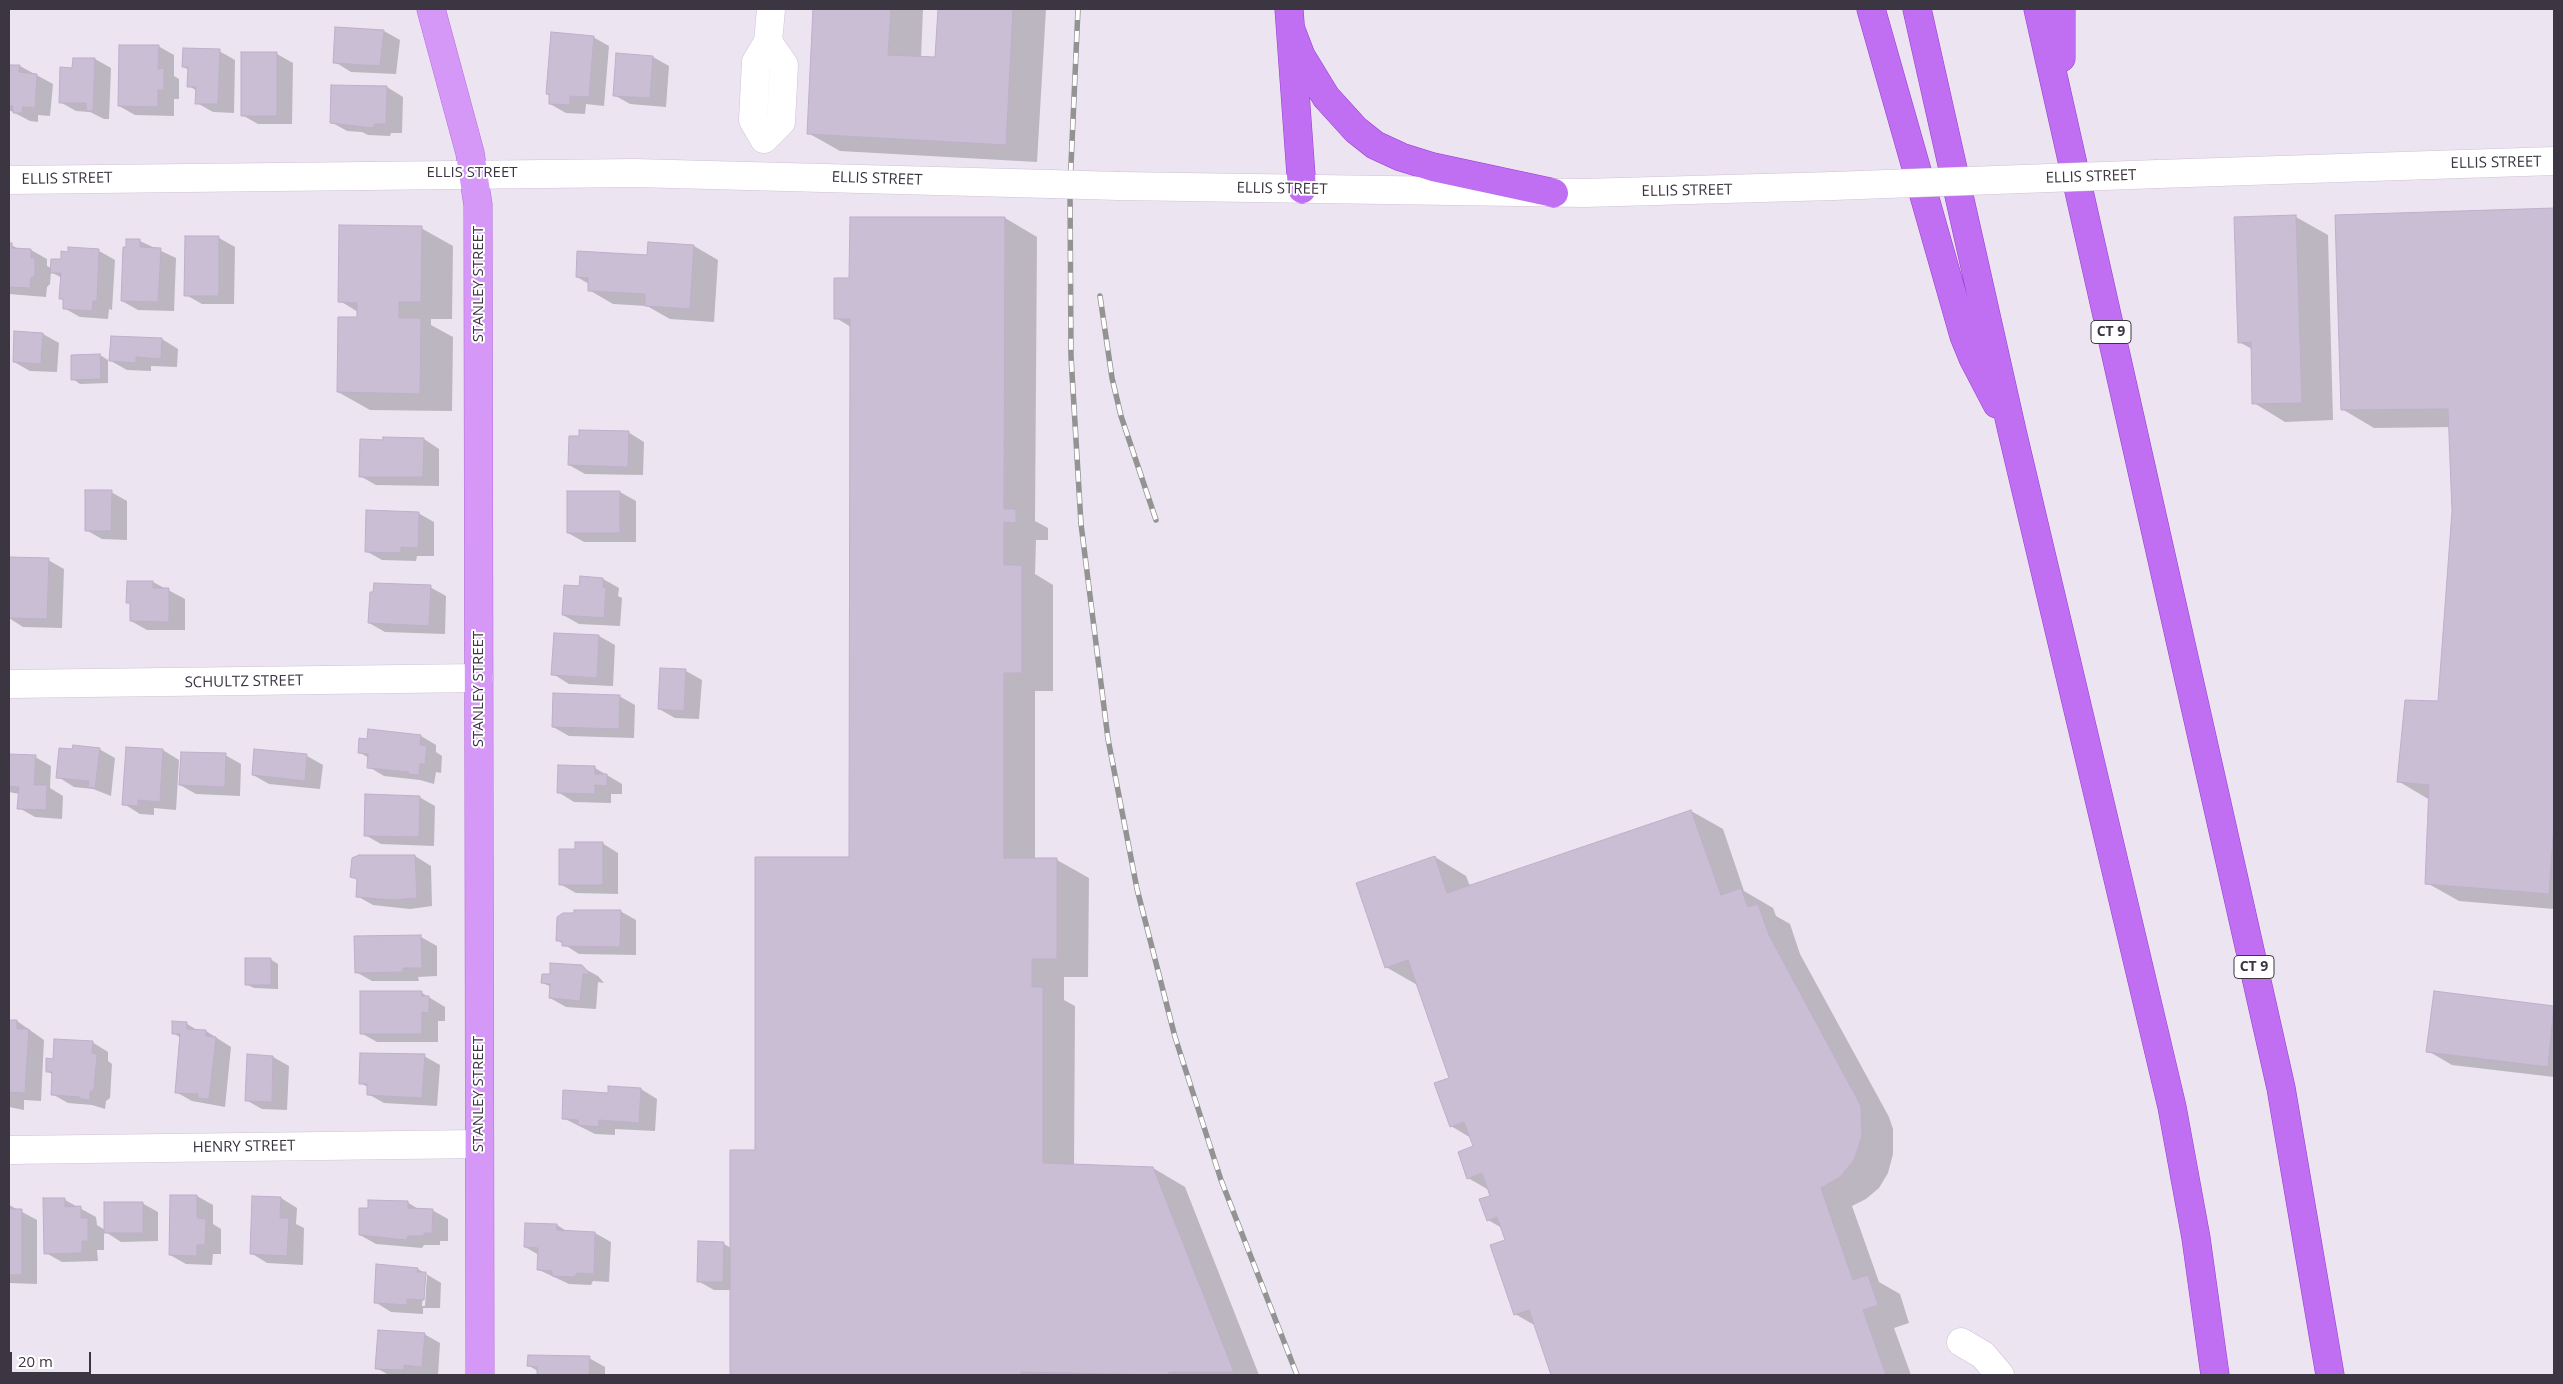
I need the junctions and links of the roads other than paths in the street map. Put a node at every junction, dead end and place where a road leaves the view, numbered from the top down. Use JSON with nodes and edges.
{"nodes":[{"id":1,"x":431,"y":9,"type":"edge"},
{"id":2,"x":771,"y":9,"type":"edge"},
{"id":3,"x":1871,"y":9,"type":"edge"},
{"id":4,"x":1917,"y":9,"type":"edge"},
{"id":5,"x":2038,"y":9,"type":"edge"},
{"id":6,"x":2060,"y":9,"type":"edge"},
{"id":7,"x":1290,"y":19,"type":"edge"},
{"id":8,"x":2060,"y":102,"type":"junction"},
{"id":9,"x":2554,"y":161,"type":"edge"},
{"id":10,"x":474,"y":174,"type":"junction"},
{"id":11,"x":762,"y":176,"type":"junction"},
{"id":12,"x":9,"y":180,"type":"edge"},
{"id":13,"x":1302,"y":189,"type":"junction"},
{"id":14,"x":1554,"y":192,"type":"junction"},
{"id":15,"x":2012,"y":431,"type":"junction"},
{"id":16,"x":479,"y":678,"type":"junction"},
{"id":17,"x":9,"y":684,"type":"edge"},
{"id":18,"x":479,"y":1144,"type":"junction"},
{"id":19,"x":9,"y":1150,"type":"edge"},
{"id":20,"x":1961,"y":1342,"type":"dead end"},
{"id":21,"x":480,"y":1375,"type":"edge"},
{"id":22,"x":2000,"y":1375,"type":"edge"},
{"id":23,"x":2215,"y":1375,"type":"edge"},
{"id":24,"x":2330,"y":1375,"type":"edge"}],
"edges":[{"from":1,"to":10,"type":"main road","name":"STANLEY STREET"},
{"from":2,"to":11,"type":"street"},
{"from":3,"to":15,"type":"highway"},
{"from":4,"to":15,"type":"highway"},
{"from":5,"to":8,"type":"highway","number":"CT 9"},
{"from":6,"to":8,"type":"highway"},
{"from":7,"to":13,"type":"highway"},
{"from":7,"to":14,"type":"highway"},
{"from":8,"to":24,"type":"highway","number":"CT 9"},
{"from":9,"to":14,"type":"street","name":"ELLIS STREET","bridge":true},
{"from":10,"to":11,"type":"street","name":"ELLIS STREET"},
{"from":10,"to":12,"type":"street","name":"ELLIS STREET"},
{"from":10,"to":16,"type":"main road","name":"STANLEY STREET"},
{"from":11,"to":13,"type":"street","name":"ELLIS STREET","bridge":true},
{"from":13,"to":14,"type":"street","name":"ELLIS STREET"},
{"from":15,"to":23,"type":"highway"},
{"from":16,"to":17,"type":"street","name":"SCHULTZ STREET"},
{"from":16,"to":18,"type":"main road","name":"STANLEY STREET"},
{"from":18,"to":19,"type":"street","name":"HENRY STREET"},
{"from":18,"to":21,"type":"main road","name":"STANLEY STREET"},
{"from":20,"to":22,"type":"street"}]}
